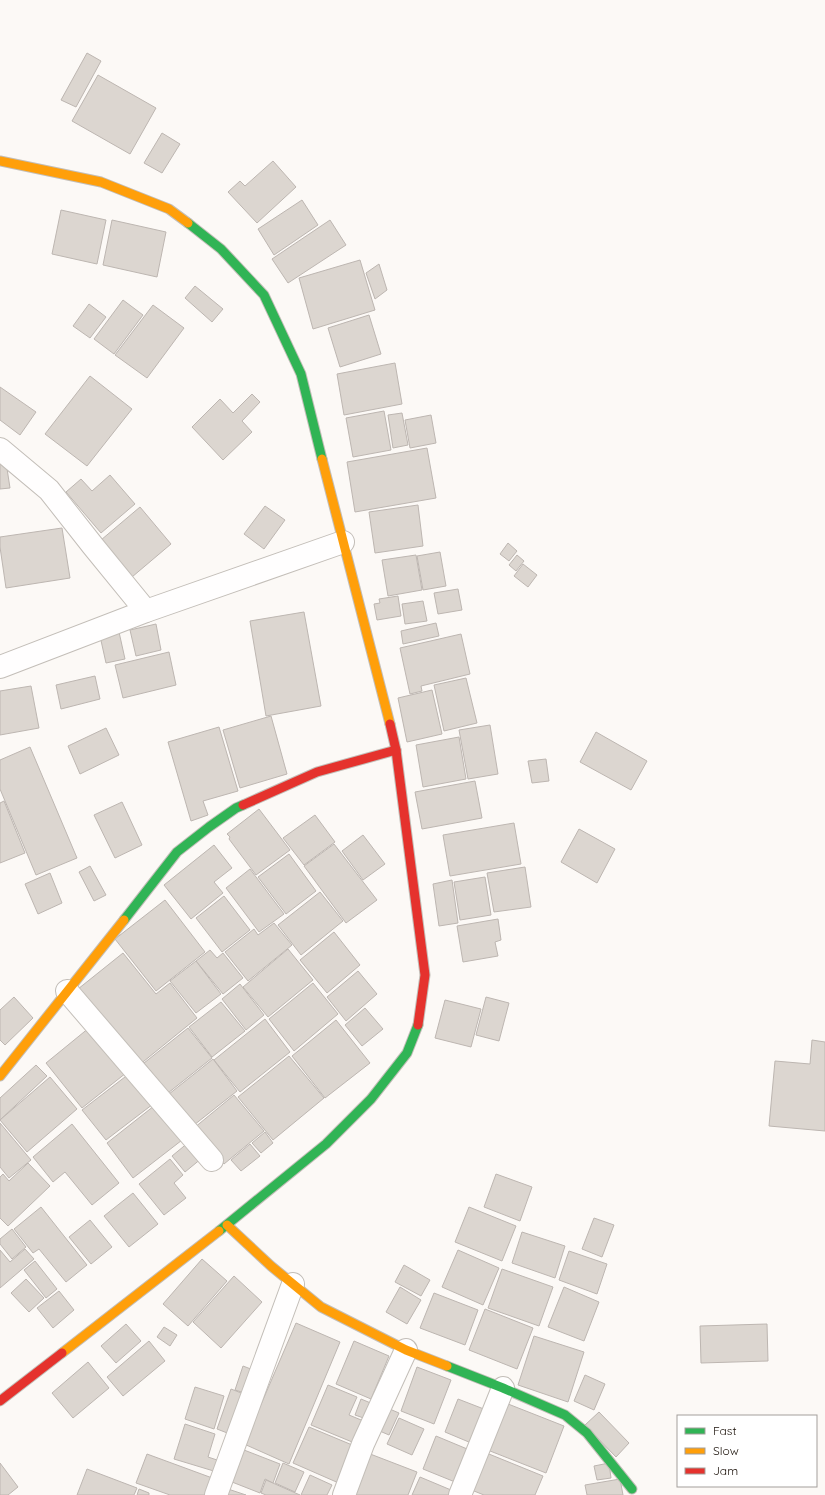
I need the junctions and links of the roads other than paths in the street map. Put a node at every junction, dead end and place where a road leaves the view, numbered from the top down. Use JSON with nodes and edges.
{"nodes":[{"id":1,"x":0,"y":161,"type":"edge"},
{"id":2,"x":0,"y":448,"type":"edge"},
{"id":3,"x":343,"y":542,"type":"junction"},
{"id":4,"x":146,"y":612,"type":"junction"},
{"id":5,"x":0,"y":667,"type":"edge"},
{"id":6,"x":396,"y":750,"type":"junction"},
{"id":7,"x":67,"y":991,"type":"junction"},
{"id":8,"x":0,"y":1076,"type":"edge"},
{"id":9,"x":212,"y":1160,"type":"dead end"},
{"id":10,"x":227,"y":1225,"type":"junction"},
{"id":11,"x":293,"y":1284,"type":"junction"},
{"id":12,"x":406,"y":1350,"type":"junction"},
{"id":13,"x":503,"y":1388,"type":"junction"},
{"id":14,"x":0,"y":1401,"type":"edge"},
{"id":15,"x":632,"y":1489,"type":"dead end"},
{"id":16,"x":216,"y":1495,"type":"edge"},
{"id":17,"x":344,"y":1495,"type":"edge"},
{"id":18,"x":460,"y":1495,"type":"edge"}],
"edges":[{"from":1,"to":3,"type":"street"},
{"from":2,"to":4,"type":"street"},
{"from":3,"to":4,"type":"street"},
{"from":3,"to":6,"type":"street"},
{"from":4,"to":5,"type":"street"},
{"from":6,"to":7,"type":"street"},
{"from":6,"to":10,"type":"street"},
{"from":7,"to":8,"type":"street"},
{"from":7,"to":9,"type":"street"},
{"from":10,"to":11,"type":"street"},
{"from":10,"to":14,"type":"street"},
{"from":11,"to":12,"type":"street"},
{"from":11,"to":16,"type":"street"},
{"from":12,"to":13,"type":"street"},
{"from":12,"to":17,"type":"street"},
{"from":13,"to":15,"type":"street"},
{"from":13,"to":18,"type":"street"}]}
